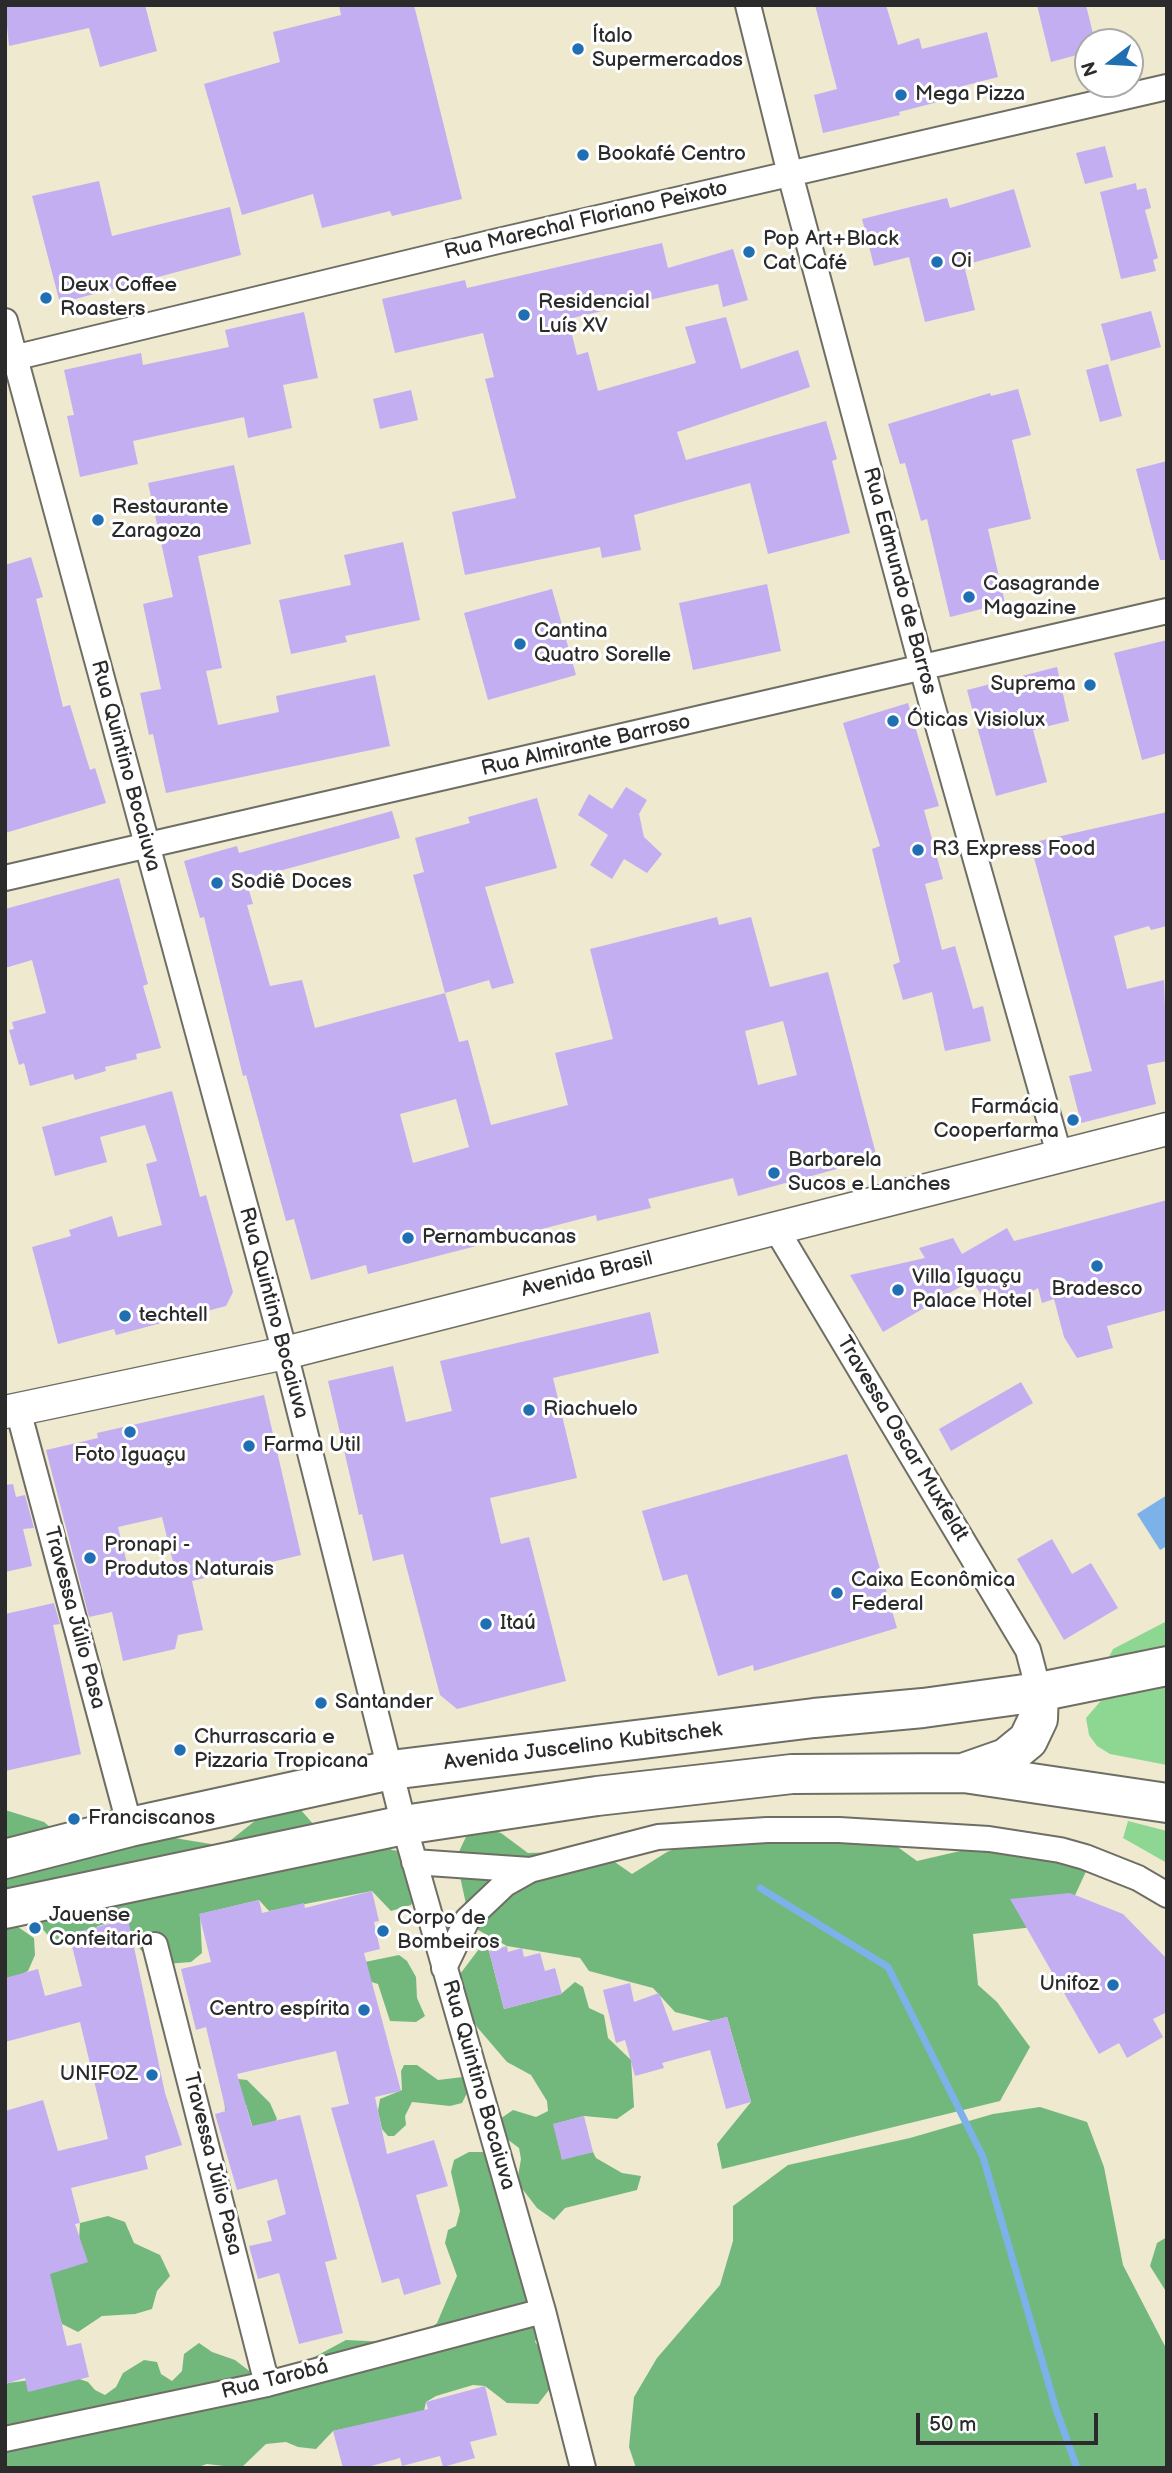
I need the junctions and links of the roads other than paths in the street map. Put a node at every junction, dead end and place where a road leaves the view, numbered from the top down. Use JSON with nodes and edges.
{"nodes":[{"id":1,"x":748,"y":5,"type":"edge"},
{"id":2,"x":1167,"y":87,"type":"edge"},
{"id":3,"x":790,"y":174,"type":"junction"},
{"id":4,"x":5,"y":321,"type":"edge"},
{"id":5,"x":10,"y":359,"type":"edge"},
{"id":6,"x":1167,"y":611,"type":"edge"},
{"id":7,"x":922,"y":668,"type":"junction"},
{"id":8,"x":146,"y":848,"type":"junction"},
{"id":9,"x":5,"y":878,"type":"edge"},
{"id":10,"x":1167,"y":1129,"type":"edge"},
{"id":11,"x":1059,"y":1154,"type":"junction"},
{"id":12,"x":775,"y":1227,"type":"junction"},
{"id":13,"x":285,"y":1353,"type":"junction"},
{"id":14,"x":11,"y":1411,"type":"edge"},
{"id":15,"x":1167,"y":1666,"type":"edge"},
{"id":16,"x":1039,"y":1692,"type":"junction"},
{"id":17,"x":391,"y":1770,"type":"junction"},
{"id":18,"x":964,"y":1773,"type":"junction"},
{"id":19,"x":1167,"y":1803,"type":"edge"},
{"id":20,"x":404,"y":1825,"type":"junction"},
{"id":21,"x":130,"y":1827,"type":"junction"},
{"id":22,"x":5,"y":1858,"type":"edge"},
{"id":23,"x":414,"y":1862,"type":"junction"},
{"id":24,"x":530,"y":1870,"type":"junction"},
{"id":25,"x":1167,"y":1895,"type":"edge"},
{"id":26,"x":5,"y":1909,"type":"edge"},
{"id":27,"x":155,"y":1945,"type":"dead end"},
{"id":28,"x":444,"y":1968,"type":"junction"},
{"id":29,"x":543,"y":2311,"type":"junction"},
{"id":30,"x":267,"y":2384,"type":"junction"},
{"id":31,"x":5,"y":2439,"type":"edge"},
{"id":32,"x":583,"y":2468,"type":"edge"}],
"edges":[{"from":1,"to":3,"type":"street","name":"Rua Edmundo de Barros"},
{"from":2,"to":3,"type":"street","name":"Rua Marechal Floriano Peixoto"},
{"from":3,"to":5,"type":"street","name":"Rua Marechal Floriano Peixoto"},
{"from":3,"to":7,"type":"street","name":"Rua Edmundo de Barros"},
{"from":4,"to":5,"type":"street","name":"Rua Quintino Bocaiuva"},
{"from":5,"to":8,"type":"street","name":"Rua Quintino Bocaiuva"},
{"from":6,"to":7,"type":"street","name":"Rua Almirante Barroso"},
{"from":7,"to":8,"type":"street","name":"Rua Almirante Barroso"},
{"from":7,"to":11,"type":"street","name":"Rua Edmundo de Barros"},
{"from":8,"to":9,"type":"street","name":"Rua Almirante Barroso"},
{"from":8,"to":13,"type":"street","name":"Rua Quintino Bocaiuva"},
{"from":10,"to":11,"type":"street","name":"Avenida Brasil"},
{"from":11,"to":12,"type":"street","name":"Avenida Brasil"},
{"from":12,"to":13,"type":"street","name":"Avenida Brasil"},
{"from":12,"to":16,"type":"street","name":"Travessa Oscar Muxfeldt"},
{"from":13,"to":14,"type":"street","name":"Avenida Brasil"},
{"from":13,"to":17,"type":"street","name":"Rua Quintino Bocaiuva"},
{"from":14,"to":21,"type":"street","name":"Travessa Júlio Pasa"},
{"from":15,"to":16,"type":"main road","name":"Avenida Juscelino Kubitschek"},
{"from":16,"to":17,"type":"main road","name":"Avenida Juscelino Kubitschek"},
{"from":16,"to":18,"type":"main road"},
{"from":17,"to":20,"type":"street","name":"Rua Quintino Bocaiuva"},
{"from":17,"to":21,"type":"main road","name":"Avenida Juscelino Kubitschek"},
{"from":18,"to":19,"type":"main road"},
{"from":18,"to":20,"type":"main road"},
{"from":20,"to":23,"type":"street","name":"Rua Quintino Bocaiuva"},
{"from":20,"to":26,"type":"main road"},
{"from":21,"to":22,"type":"main road","name":"Avenida Juscelino Kubitschek"},
{"from":23,"to":24,"type":"street"},
{"from":23,"to":28,"type":"street","name":"Rua Quintino Bocaiuva"},
{"from":24,"to":25,"type":"street"},
{"from":24,"to":28,"type":"street"},
{"from":27,"to":30,"type":"street","name":"Travessa Júlio Pasa"},
{"from":28,"to":29,"type":"street","name":"Rua Quintino Bocaiuva"},
{"from":29,"to":30,"type":"street","name":"Rua Tarobá"},
{"from":29,"to":32,"type":"street","name":"Rua Quintino Bocaiuva"},
{"from":30,"to":31,"type":"street","name":"Rua Tarobá"}]}
